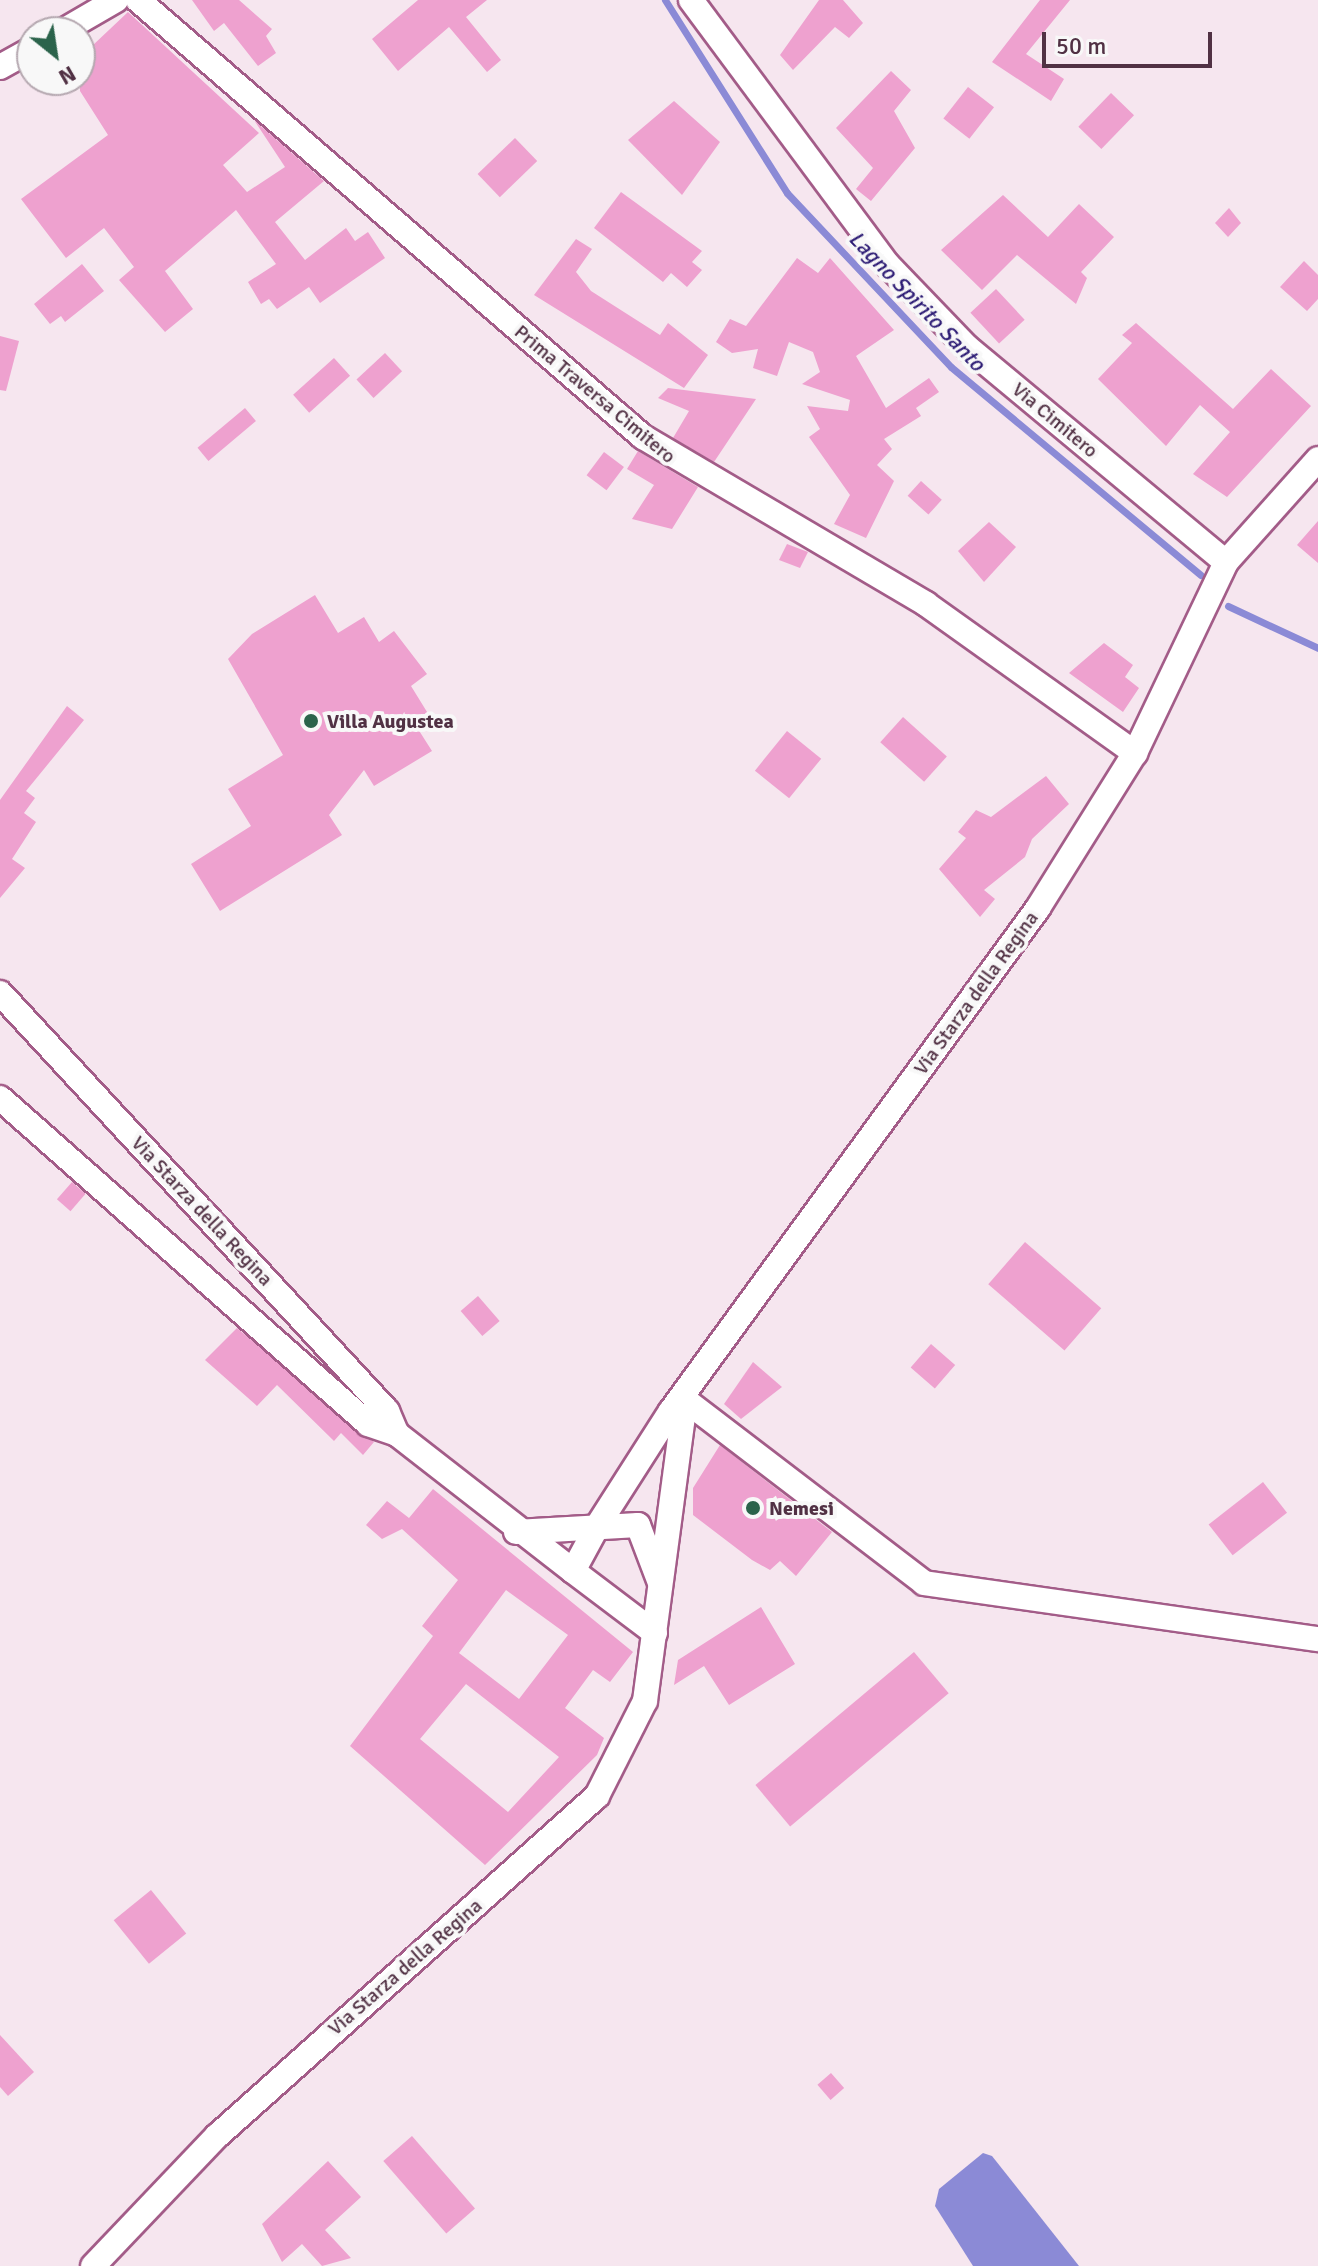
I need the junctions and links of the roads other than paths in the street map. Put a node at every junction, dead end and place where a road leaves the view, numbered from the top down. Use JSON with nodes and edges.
{"nodes":[{"id":1,"x":116,"y":0,"type":"edge"},
{"id":2,"x":138,"y":0,"type":"edge"},
{"id":3,"x":691,"y":0,"type":"edge"},
{"id":4,"x":88,"y":16,"type":"edge"},
{"id":5,"x":1318,"y":459,"type":"edge"},
{"id":6,"x":1226,"y":562,"type":"junction"},
{"id":7,"x":1135,"y":753,"type":"junction"},
{"id":8,"x":0,"y":993,"type":"edge"},
{"id":9,"x":0,"y":1098,"type":"edge"},
{"id":10,"x":685,"y":1400,"type":"junction"},
{"id":11,"x":397,"y":1434,"type":"junction"},
{"id":12,"x":598,"y":1525,"type":"junction"},
{"id":13,"x":516,"y":1532,"type":"junction"},
{"id":14,"x":573,"y":1571,"type":"junction"},
{"id":15,"x":660,"y":1583,"type":"junction"},
{"id":16,"x":655,"y":1633,"type":"junction"},
{"id":17,"x":1318,"y":1639,"type":"edge"},
{"id":18,"x":93,"y":2266,"type":"edge"}],
"edges":[{"from":1,"to":4,"type":"street"},
{"from":2,"to":7,"type":"street","name":"Prima Traversa Cimitero"},
{"from":3,"to":6,"type":"street","name":"Via Cimitero"},
{"from":5,"to":6,"type":"street","name":"Via Starza della Regina"},
{"from":6,"to":7,"type":"street","name":"Via Starza della Regina"},
{"from":7,"to":10,"type":"street","name":"Via Starza della Regina"},
{"from":8,"to":11,"type":"street","name":"Via Starza della Regina"},
{"from":9,"to":11,"type":"street","name":"Via Starza della Regina"},
{"from":10,"to":12,"type":"street","name":"Via Starza della Regina"},
{"from":10,"to":15,"type":"street","name":"Via Starza della Regina"},
{"from":10,"to":17,"type":"street"},
{"from":11,"to":13,"type":"street","name":"Via Starza della Regina"},
{"from":12,"to":13,"type":"street","name":"Via Starza della Regina"},
{"from":12,"to":14,"type":"street","name":"Via Starza della Regina"},
{"from":12,"to":15,"type":"street","name":"Via Starza della Regina"},
{"from":13,"to":14,"type":"street","name":"Via Starza della Regina"},
{"from":14,"to":16,"type":"street","name":"Via Starza della Regina"},
{"from":15,"to":16,"type":"street","name":"Via Starza della Regina"},
{"from":16,"to":18,"type":"street","name":"Via Starza della Regina"}]}
